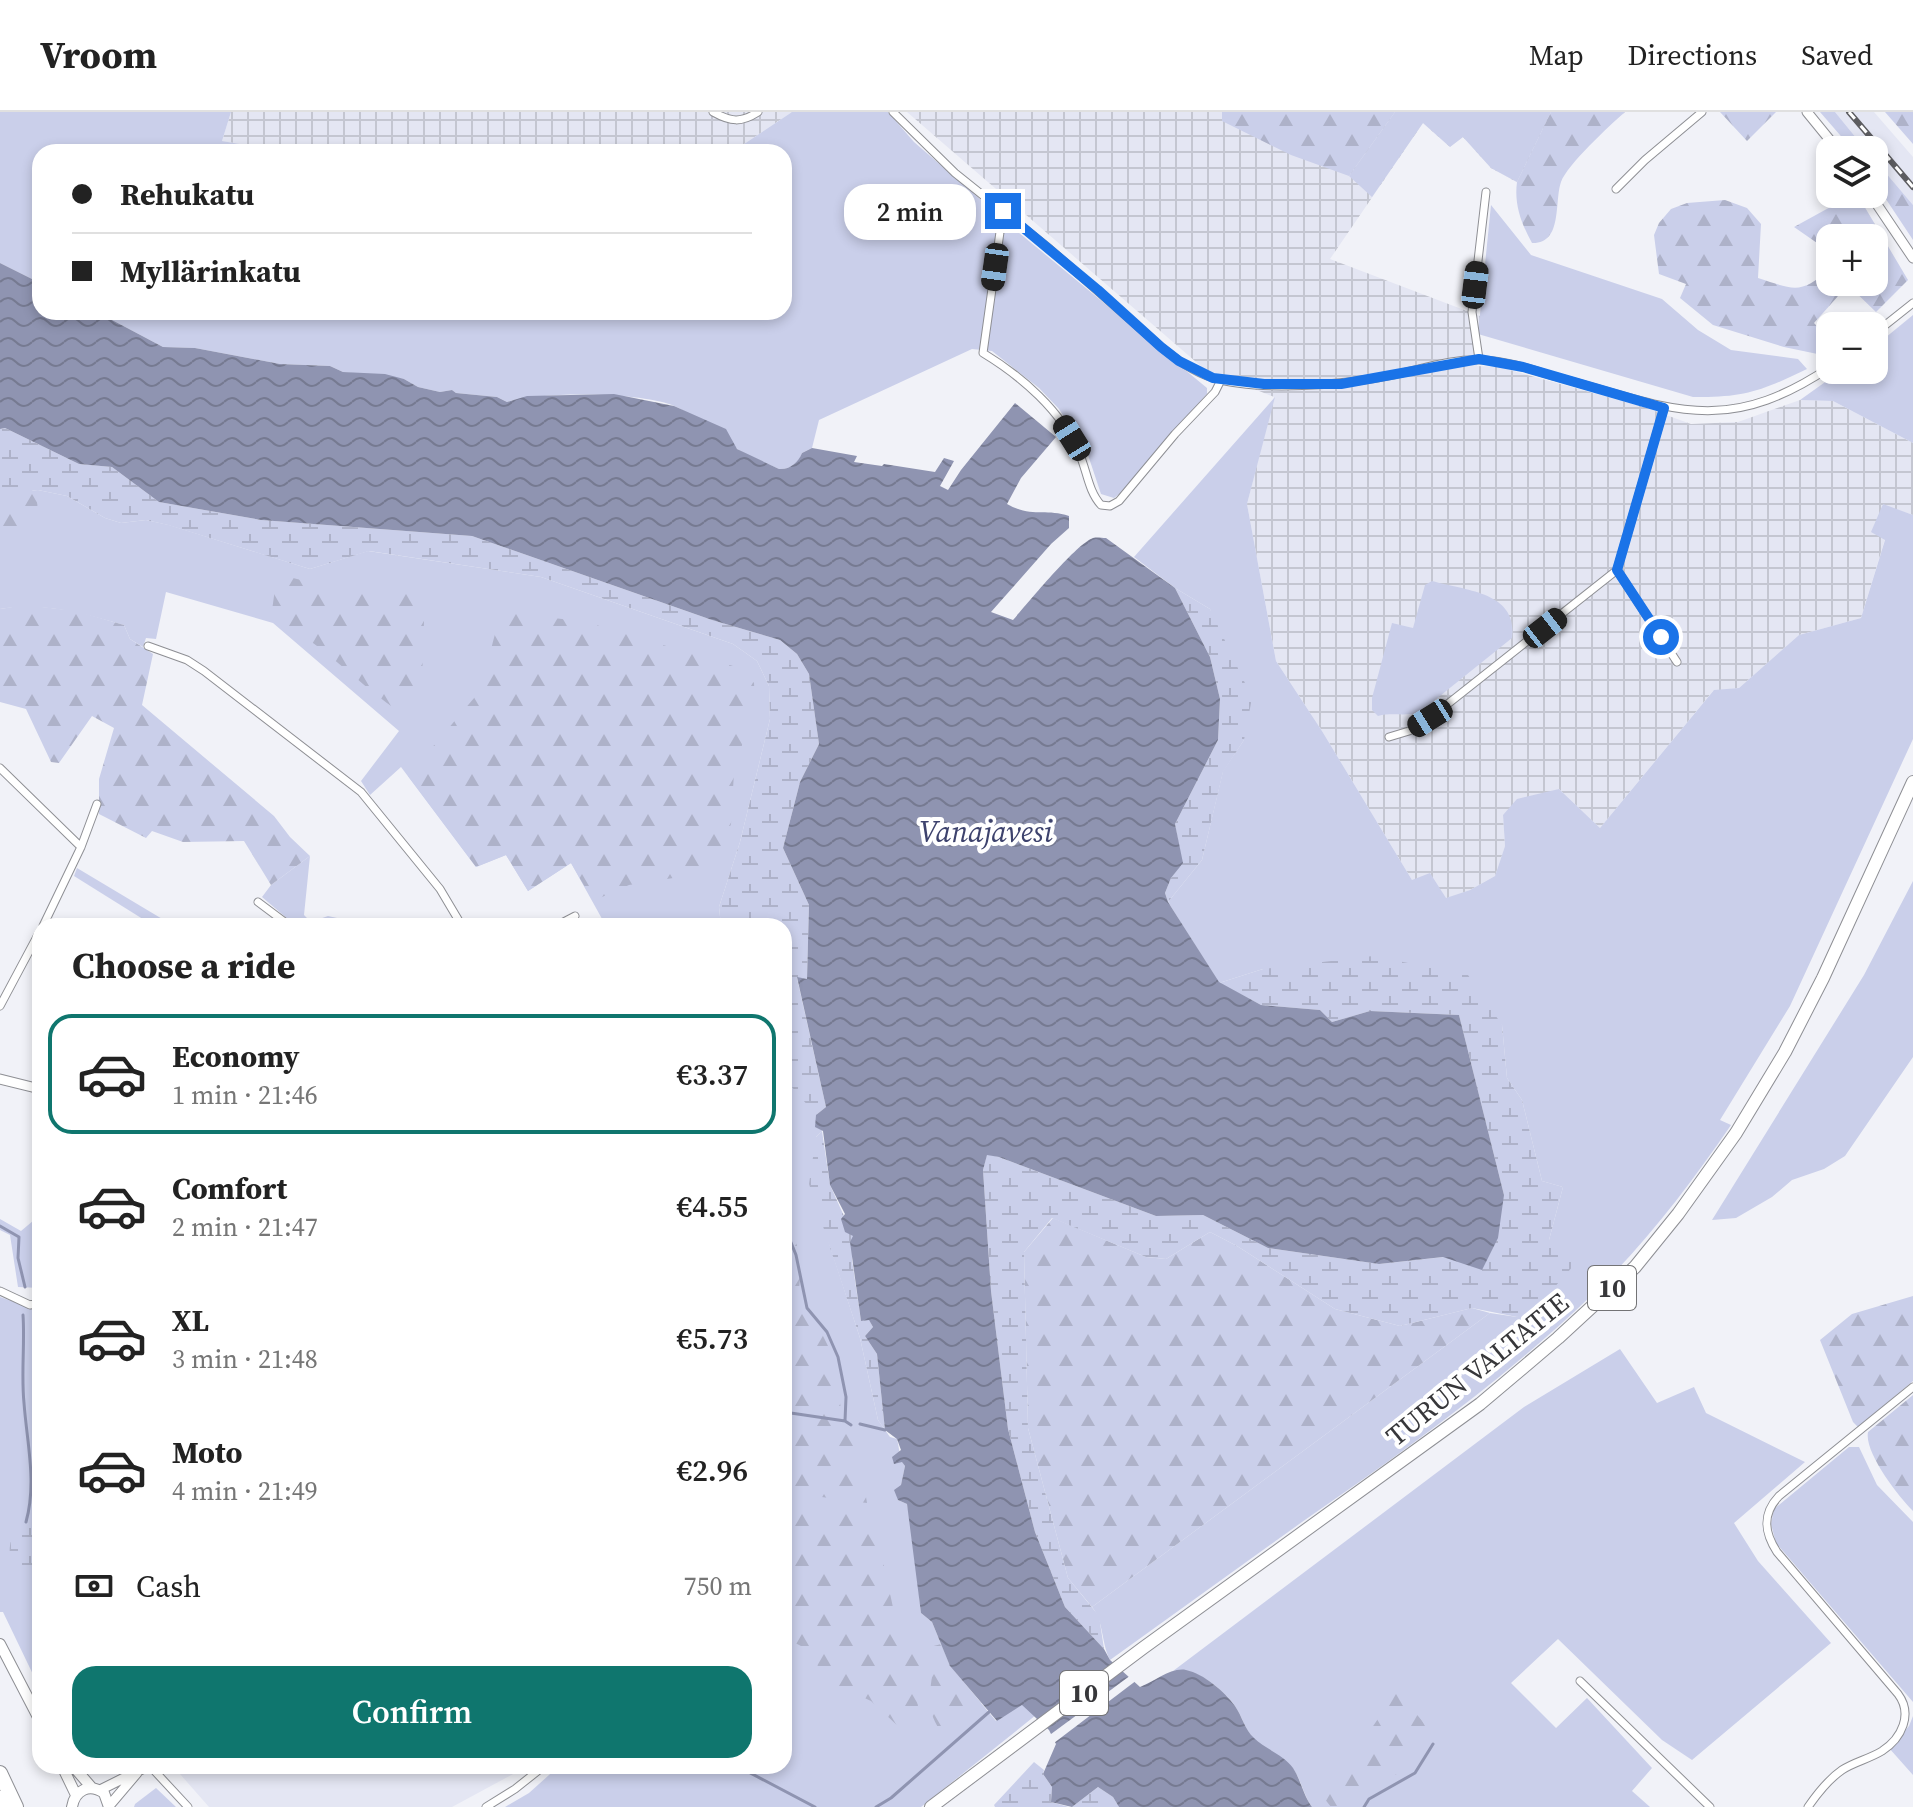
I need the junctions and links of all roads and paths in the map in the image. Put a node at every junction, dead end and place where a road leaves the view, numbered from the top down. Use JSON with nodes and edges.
{"nodes":[{"id":1,"x":713,"y":112,"type":"edge"},
{"id":2,"x":758,"y":112,"type":"edge"},
{"id":3,"x":893,"y":112,"type":"edge"},
{"id":4,"x":1702,"y":112,"type":"edge"},
{"id":5,"x":1807,"y":112,"type":"edge"},
{"id":6,"x":1827,"y":136,"type":"edge"},
{"id":7,"x":1616,"y":189,"type":"dead end"},
{"id":8,"x":1486,"y":192,"type":"dead end"},
{"id":9,"x":1879,"y":208,"type":"edge"},
{"id":10,"x":1010,"y":217,"type":"junction"},
{"id":11,"x":1913,"y":258,"type":"edge"},
{"id":12,"x":1913,"y":303,"type":"edge"},
{"id":13,"x":1888,"y":323,"type":"edge"},
{"id":14,"x":1479,"y":359,"type":"junction"},
{"id":15,"x":1816,"y":375,"type":"edge"},
{"id":16,"x":1221,"y":380,"type":"junction"},
{"id":17,"x":1664,"y":408,"type":"junction"},
{"id":18,"x":1617,"y":570,"type":"junction"},
{"id":19,"x":148,"y":646,"type":"dead end"},
{"id":20,"x":1677,"y":662,"type":"dead end"},
{"id":21,"x":1389,"y":737,"type":"dead end"},
{"id":22,"x":0,"y":768,"type":"edge"},
{"id":23,"x":1913,"y":782,"type":"edge"},
{"id":24,"x":97,"y":804,"type":"dead end"},
{"id":25,"x":81,"y":847,"type":"junction"},
{"id":26,"x":258,"y":902,"type":"dead end"},
{"id":27,"x":575,"y":916,"type":"dead end"},
{"id":28,"x":46,"y":918,"type":"edge"},
{"id":29,"x":279,"y":918,"type":"edge"},
{"id":30,"x":457,"y":918,"type":"edge"},
{"id":31,"x":571,"y":918,"type":"edge"},
{"id":32,"x":32,"y":945,"type":"edge"},
{"id":33,"x":0,"y":1006,"type":"edge"},
{"id":34,"x":0,"y":1079,"type":"edge"},
{"id":35,"x":32,"y":1087,"type":"edge"},
{"id":36,"x":0,"y":1291,"type":"edge"},
{"id":37,"x":32,"y":1305,"type":"edge"},
{"id":38,"x":1913,"y":1387,"type":"edge"},
{"id":39,"x":0,"y":1644,"type":"edge"},
{"id":40,"x":1580,"y":1681,"type":"dead end"},
{"id":41,"x":32,"y":1706,"type":"edge"},
{"id":42,"x":0,"y":1773,"type":"edge"},
{"id":43,"x":66,"y":1774,"type":"edge"},
{"id":44,"x":81,"y":1774,"type":"edge"},
{"id":45,"x":134,"y":1774,"type":"edge"},
{"id":46,"x":136,"y":1774,"type":"edge"},
{"id":47,"x":157,"y":1774,"type":"edge"},
{"id":48,"x":534,"y":1774,"type":"edge"},
{"id":49,"x":96,"y":1789,"type":"junction"},
{"id":50,"x":76,"y":1795,"type":"junction"},
{"id":51,"x":0,"y":1798,"type":"edge"},
{"id":52,"x":3,"y":1807,"type":"edge"},
{"id":53,"x":16,"y":1807,"type":"edge"},
{"id":54,"x":72,"y":1807,"type":"edge"},
{"id":55,"x":109,"y":1807,"type":"edge"},
{"id":56,"x":188,"y":1807,"type":"edge"},
{"id":57,"x":486,"y":1807,"type":"edge"},
{"id":58,"x":931,"y":1807,"type":"edge"},
{"id":59,"x":1710,"y":1807,"type":"edge"},
{"id":60,"x":1808,"y":1807,"type":"edge"}],
"edges":[{"from":1,"to":2,"type":"street"},
{"from":3,"to":10,"type":"street"},
{"from":4,"to":7,"type":"street"},
{"from":5,"to":6,"type":"street"},
{"from":8,"to":14,"type":"street"},
{"from":9,"to":11,"type":"street"},
{"from":10,"to":16,"type":"street"},
{"from":10,"to":16,"type":"street"},
{"from":12,"to":13,"type":"street"},
{"from":14,"to":16,"type":"street"},
{"from":14,"to":17,"type":"street"},
{"from":15,"to":17,"type":"street"},
{"from":17,"to":18,"type":"street"},
{"from":18,"to":20,"type":"street"},
{"from":18,"to":21,"type":"street"},
{"from":19,"to":30,"type":"street"},
{"from":22,"to":25,"type":"street"},
{"from":23,"to":58,"type":"highway","name":"TURUN VALTATIE","number":"10"},
{"from":24,"to":25,"type":"street"},
{"from":25,"to":28,"type":"street"},
{"from":26,"to":29,"type":"street"},
{"from":27,"to":31,"type":"street"},
{"from":32,"to":33,"type":"street"},
{"from":34,"to":35,"type":"street"},
{"from":36,"to":37,"type":"street"},
{"from":38,"to":60,"type":"street"},
{"from":39,"to":41,"type":"main road"},
{"from":40,"to":59,"type":"street"},
{"from":42,"to":53,"type":"highway"},
{"from":43,"to":50,"type":"main road"},
{"from":44,"to":49,"type":"main road"},
{"from":45,"to":49,"type":"street"},
{"from":46,"to":55,"type":"street"},
{"from":47,"to":56,"type":"street"},
{"from":48,"to":57,"type":"street"},
{"from":49,"to":50,"type":"main road"},
{"from":49,"to":55,"type":"main road"},
{"from":50,"to":54,"type":"main road"},
{"from":51,"to":52,"type":"highway"}]}
